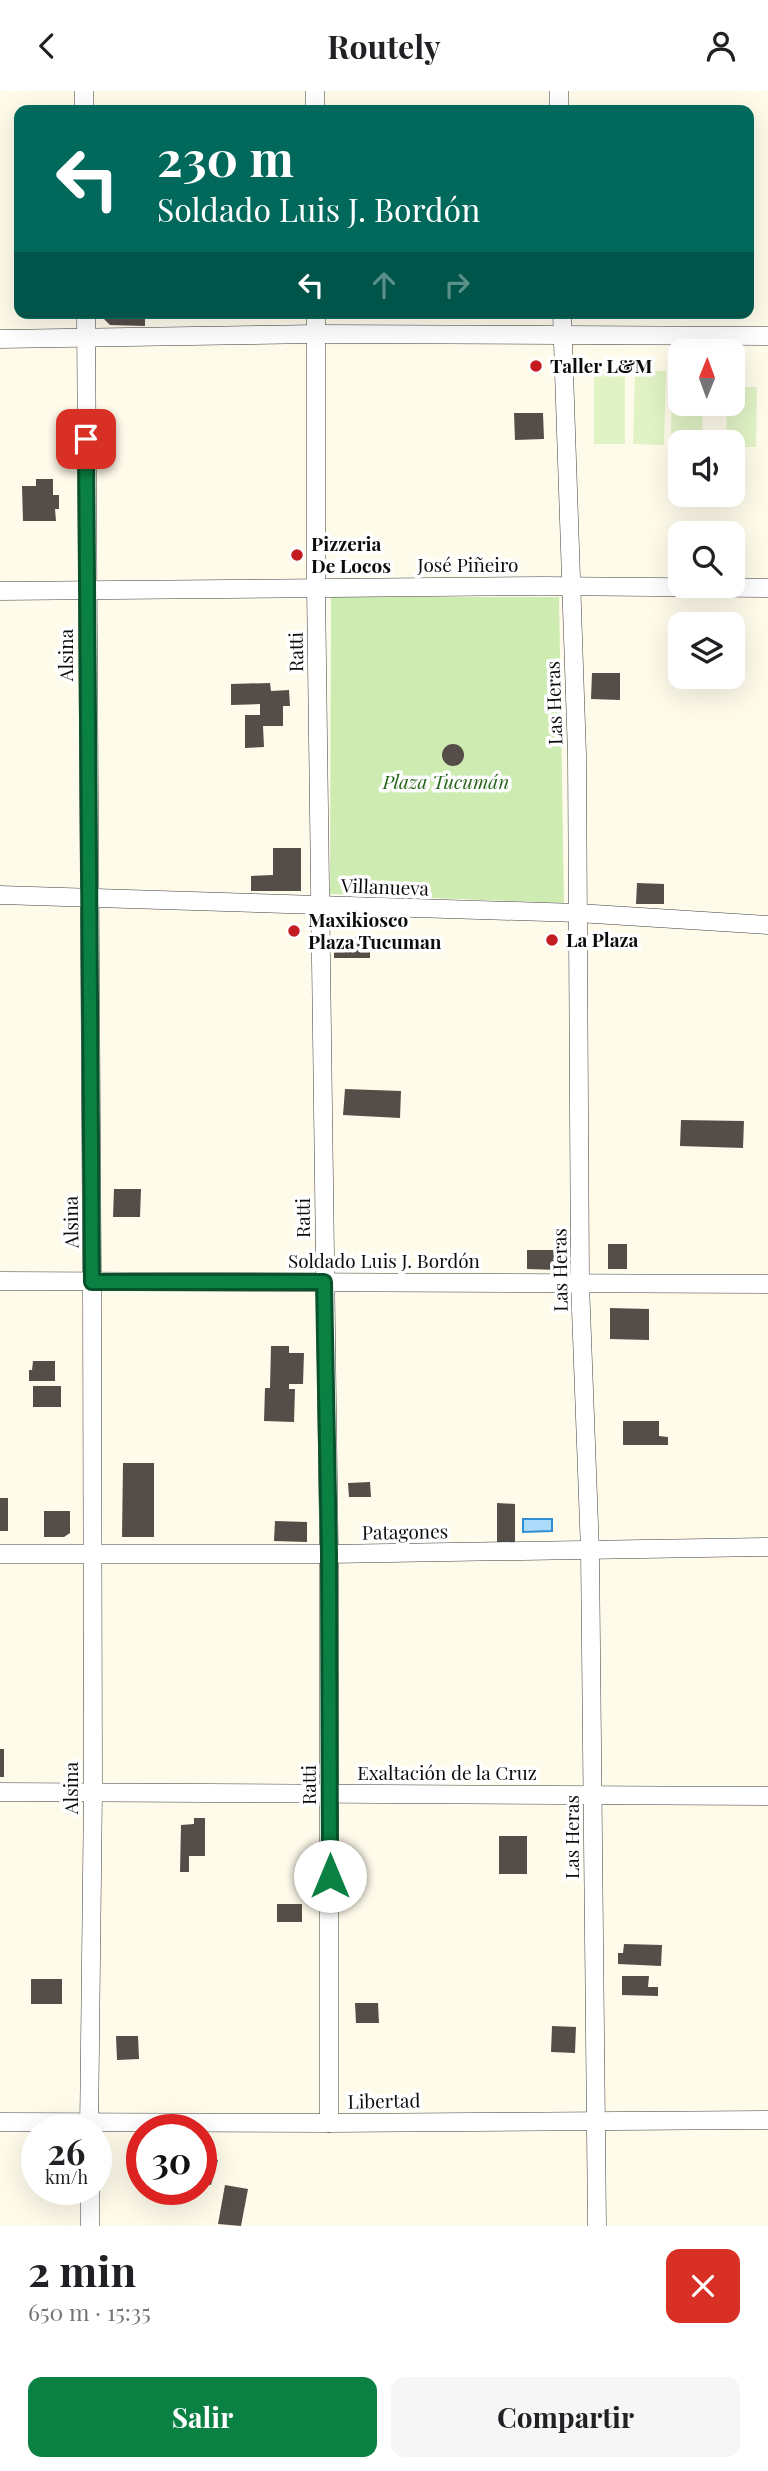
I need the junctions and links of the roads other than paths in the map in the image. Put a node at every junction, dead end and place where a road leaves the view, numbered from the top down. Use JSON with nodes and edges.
{"nodes":[{"id":1,"x":86,"y":319,"type":"edge"},
{"id":2,"x":316,"y":319,"type":"edge"},
{"id":3,"x":562,"y":319,"type":"edge"},
{"id":4,"x":316,"y":334,"type":"junction"},
{"id":5,"x":562,"y":335,"type":"junction"},
{"id":6,"x":768,"y":336,"type":"edge"},
{"id":7,"x":0,"y":338,"type":"edge"},
{"id":8,"x":86,"y":338,"type":"junction"},
{"id":9,"x":571,"y":586,"type":"junction"},
{"id":10,"x":316,"y":588,"type":"junction"},
{"id":11,"x":768,"y":588,"type":"edge"},
{"id":12,"x":0,"y":591,"type":"edge"},
{"id":13,"x":87,"y":591,"type":"junction"},
{"id":14,"x":0,"y":895,"type":"edge"},
{"id":15,"x":88,"y":897,"type":"junction"},
{"id":16,"x":322,"y":906,"type":"junction"},
{"id":17,"x":578,"y":913,"type":"junction"},
{"id":18,"x":768,"y":925,"type":"edge"},
{"id":19,"x":0,"y":1282,"type":"edge"},
{"id":20,"x":92,"y":1282,"type":"junction"},
{"id":21,"x":324,"y":1282,"type":"junction"},
{"id":22,"x":580,"y":1283,"type":"junction"},
{"id":23,"x":768,"y":1284,"type":"edge"},
{"id":24,"x":768,"y":1547,"type":"edge"},
{"id":25,"x":590,"y":1552,"type":"junction"},
{"id":26,"x":91,"y":1553,"type":"junction"},
{"id":27,"x":0,"y":1554,"type":"edge"},
{"id":28,"x":329,"y":1554,"type":"junction"},
{"id":29,"x":93,"y":1791,"type":"junction"},
{"id":30,"x":0,"y":1792,"type":"edge"},
{"id":31,"x":330,"y":1794,"type":"junction"},
{"id":32,"x":593,"y":1795,"type":"junction"},
{"id":33,"x":768,"y":1796,"type":"edge"},
{"id":34,"x":89,"y":2114,"type":"edge"},
{"id":35,"x":595,"y":2120,"type":"junction"},
{"id":36,"x":768,"y":2120,"type":"edge"},
{"id":37,"x":0,"y":2122,"type":"edge"},
{"id":38,"x":21,"y":2123,"type":"edge"},
{"id":39,"x":329,"y":2123,"type":"junction"},
{"id":40,"x":112,"y":2126,"type":"edge"},
{"id":41,"x":90,"y":2205,"type":"edge"},
{"id":42,"x":90,"y":2226,"type":"edge"},
{"id":43,"x":597,"y":2226,"type":"edge"}],
"edges":[{"from":1,"to":8,"type":"street","name":"Alsina"},
{"from":2,"to":4,"type":"street","name":"Ratti"},
{"from":3,"to":5,"type":"street","name":"Las Heras"},
{"from":4,"to":5,"type":"street"},
{"from":4,"to":8,"type":"street"},
{"from":4,"to":10,"type":"street","name":"Ratti"},
{"from":5,"to":6,"type":"street"},
{"from":5,"to":9,"type":"street","name":"Las Heras"},
{"from":7,"to":8,"type":"street"},
{"from":8,"to":13,"type":"street","name":"Alsina"},
{"from":9,"to":10,"type":"street","name":"José Piñeiro"},
{"from":9,"to":11,"type":"street","name":"José Piñeiro"},
{"from":9,"to":17,"type":"street","name":"Las Heras"},
{"from":10,"to":13,"type":"street","name":"José Piñeiro"},
{"from":10,"to":16,"type":"street","name":"Ratti"},
{"from":12,"to":13,"type":"street","name":"José Piñeiro"},
{"from":13,"to":15,"type":"street","name":"Alsina"},
{"from":14,"to":15,"type":"street","name":"Villanueva"},
{"from":15,"to":16,"type":"street","name":"Villanueva"},
{"from":15,"to":20,"type":"street","name":"Alsina"},
{"from":16,"to":17,"type":"street","name":"Villanueva"},
{"from":16,"to":21,"type":"street","name":"Ratti"},
{"from":17,"to":18,"type":"street","name":"Villanueva"},
{"from":17,"to":22,"type":"street","name":"Las Heras"},
{"from":19,"to":20,"type":"street","name":"Soldado Luis J. Bordón"},
{"from":20,"to":21,"type":"street","name":"Soldado Luis J. Bordón"},
{"from":20,"to":26,"type":"street","name":"Alsina"},
{"from":21,"to":22,"type":"street","name":"Soldado Luis J. Bordón"},
{"from":21,"to":28,"type":"street","name":"Ratti"},
{"from":22,"to":23,"type":"street","name":"Soldado Luis J. Bordón"},
{"from":22,"to":25,"type":"street","name":"Las Heras"},
{"from":24,"to":25,"type":"street","name":"Patagones"},
{"from":25,"to":28,"type":"street","name":"Patagones"},
{"from":25,"to":32,"type":"street","name":"Las Heras"},
{"from":26,"to":27,"type":"street","name":"Patagones"},
{"from":26,"to":28,"type":"street","name":"Patagones"},
{"from":26,"to":29,"type":"street","name":"Alsina"},
{"from":28,"to":31,"type":"street","name":"Ratti"},
{"from":29,"to":30,"type":"street","name":"Exaltación de la Cruz"},
{"from":29,"to":31,"type":"street","name":"Exaltación de la Cruz"},
{"from":29,"to":34,"type":"street","name":"Alsina"},
{"from":31,"to":32,"type":"street","name":"Exaltación de la Cruz"},
{"from":31,"to":39,"type":"street","name":"Ratti"},
{"from":32,"to":33,"type":"street","name":"Exaltación de la Cruz"},
{"from":32,"to":35,"type":"street","name":"Las Heras"},
{"from":35,"to":36,"type":"street","name":"Libertad"},
{"from":35,"to":39,"type":"street","name":"Libertad"},
{"from":35,"to":43,"type":"street","name":"Las Heras"},
{"from":37,"to":38,"type":"street","name":"Libertad"},
{"from":39,"to":40,"type":"street","name":"Libertad"},
{"from":41,"to":42,"type":"street"}]}
